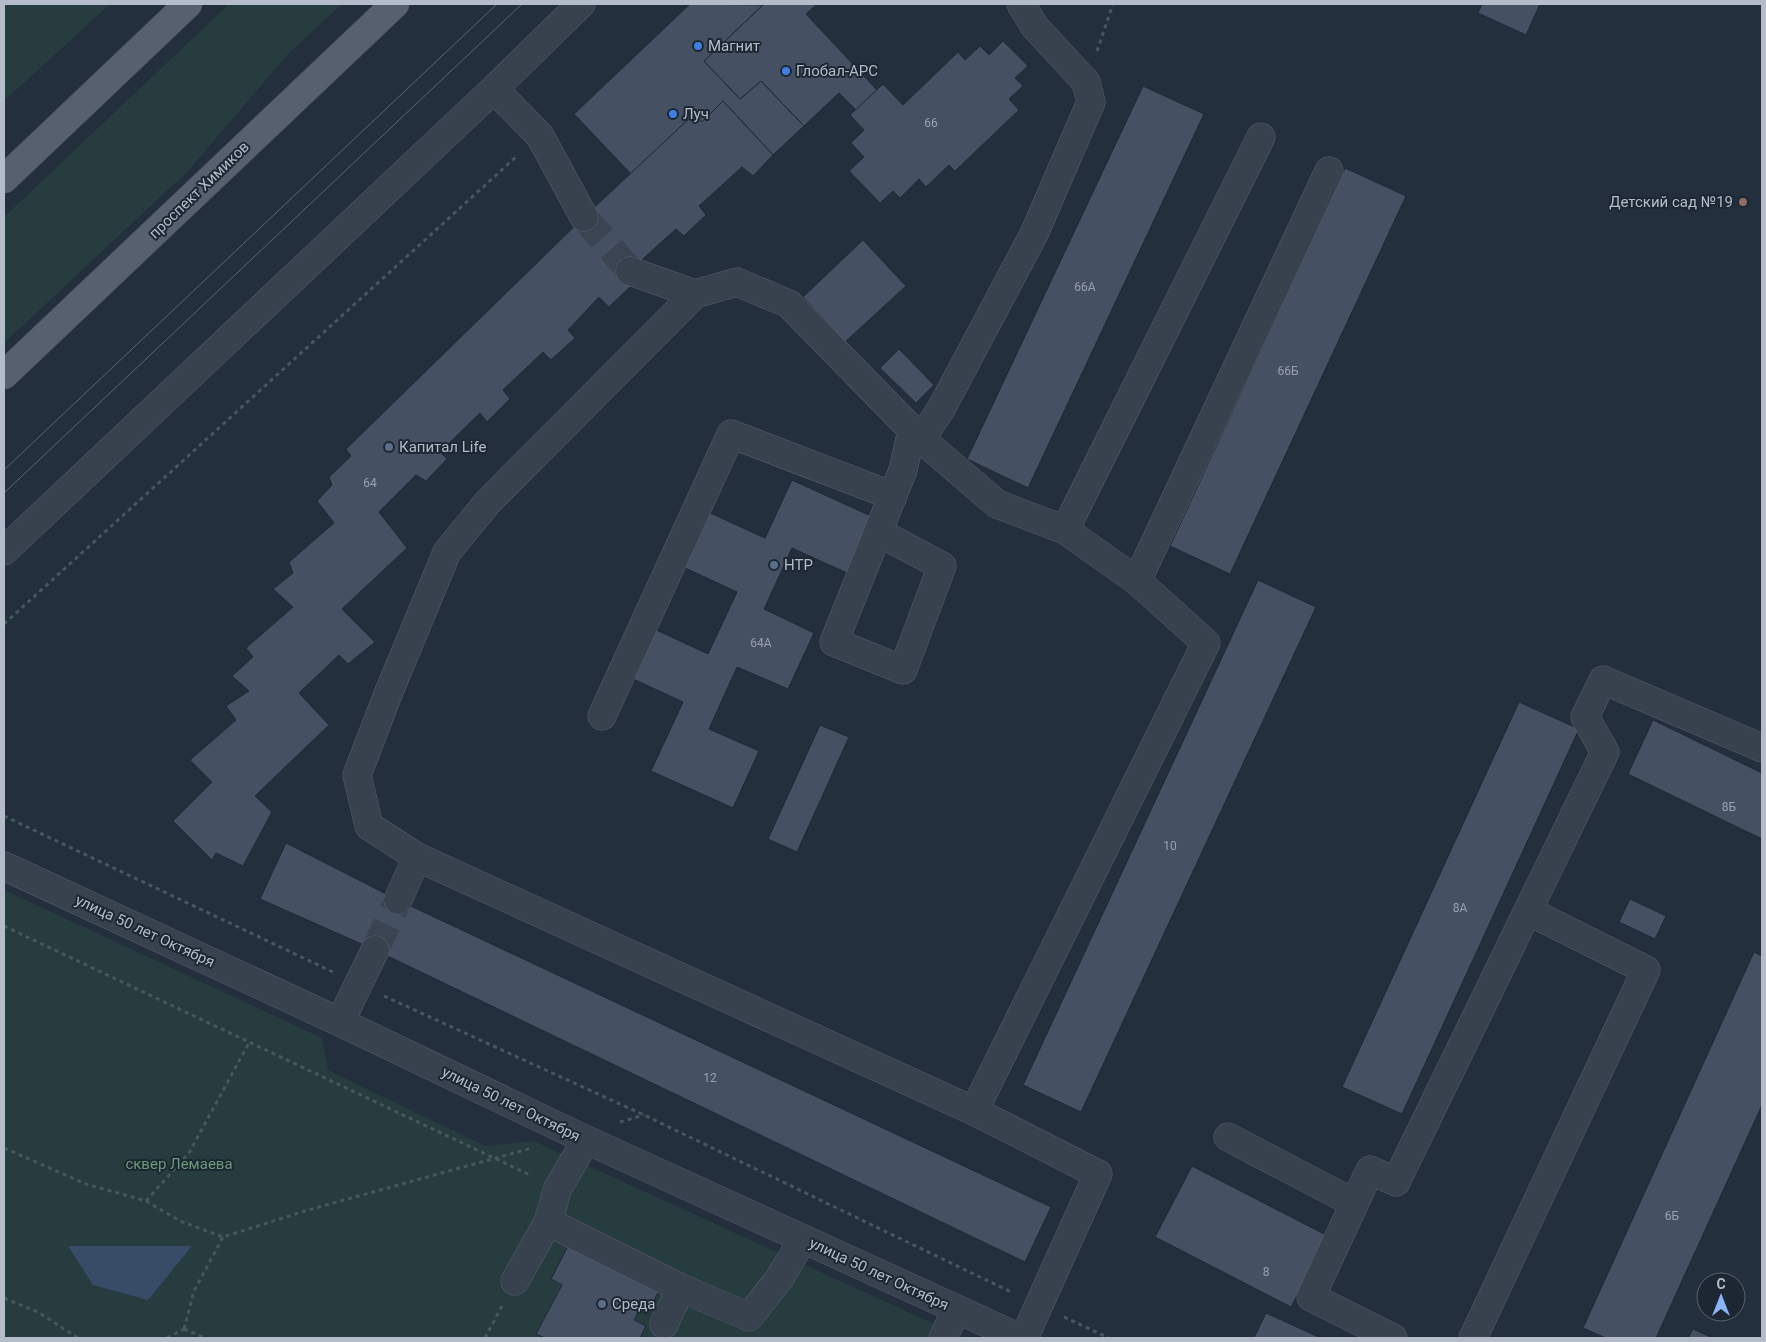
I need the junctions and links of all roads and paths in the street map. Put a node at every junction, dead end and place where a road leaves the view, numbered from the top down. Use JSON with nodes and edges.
{"nodes":[{"id":1,"x":188,"y":4,"type":"edge"},
{"id":2,"x":395,"y":4,"type":"edge"},
{"id":3,"x":581,"y":4,"type":"edge"},
{"id":4,"x":1021,"y":4,"type":"edge"},
{"id":5,"x":1113,"y":4,"type":"edge"},
{"id":6,"x":1086,"y":82,"type":"junction"},
{"id":7,"x":494,"y":89,"type":"junction"},
{"id":8,"x":540,"y":136,"type":"junction"},
{"id":9,"x":1261,"y":137,"type":"dead end"},
{"id":10,"x":1329,"y":171,"type":"dead end"},
{"id":11,"x":4,"y":179,"type":"edge"},
{"id":12,"x":584,"y":217,"type":"tunnel mouth"},
{"id":13,"x":630,"y":271,"type":"tunnel mouth"},
{"id":14,"x":695,"y":294,"type":"junction"},
{"id":15,"x":4,"y":375,"type":"edge"},
{"id":16,"x":916,"y":435,"type":"junction"},
{"id":17,"x":893,"y":496,"type":"junction"},
{"id":18,"x":1065,"y":530,"type":"junction"},
{"id":19,"x":878,"y":532,"type":"junction"},
{"id":20,"x":4,"y":551,"type":"edge"},
{"id":21,"x":1137,"y":581,"type":"junction"},
{"id":22,"x":4,"y":624,"type":"edge"},
{"id":23,"x":602,"y":716,"type":"dead end"},
{"id":24,"x":1762,"y":748,"type":"edge"},
{"id":25,"x":4,"y":816,"type":"edge"},
{"id":26,"x":417,"y":857,"type":"junction"},
{"id":27,"x":4,"y":866,"type":"edge"},
{"id":28,"x":398,"y":900,"type":"tunnel mouth"},
{"id":29,"x":1528,"y":910,"type":"junction"},
{"id":30,"x":4,"y":926,"type":"edge"},
{"id":31,"x":375,"y":950,"type":"tunnel mouth"},
{"id":32,"x":358,"y":984,"type":"junction"},
{"id":33,"x":340,"y":1022,"type":"junction"},
{"id":34,"x":250,"y":1041,"type":"junction"},
{"id":35,"x":974,"y":1110,"type":"junction"},
{"id":36,"x":644,"y":1115,"type":"junction"},
{"id":37,"x":1228,"y":1137,"type":"dead end"},
{"id":38,"x":582,"y":1138,"type":"junction"},
{"id":39,"x":4,"y":1148,"type":"edge"},
{"id":40,"x":493,"y":1158,"type":"junction"},
{"id":41,"x":558,"y":1188,"type":"junction"},
{"id":42,"x":146,"y":1202,"type":"junction"},
{"id":43,"x":1354,"y":1203,"type":"junction"},
{"id":44,"x":548,"y":1222,"type":"junction"},
{"id":45,"x":223,"y":1237,"type":"junction"},
{"id":46,"x":803,"y":1239,"type":"junction"},
{"id":47,"x":515,"y":1281,"type":"joint"},
{"id":48,"x":681,"y":1288,"type":"junction"},
{"id":49,"x":4,"y":1298,"type":"edge"},
{"id":50,"x":1039,"y":1305,"type":"junction"},
{"id":51,"x":957,"y":1309,"type":"junction"},
{"id":52,"x":664,"y":1324,"type":"dead end"},
{"id":53,"x":184,"y":1328,"type":"junction"},
{"id":54,"x":78,"y":1338,"type":"edge"},
{"id":55,"x":167,"y":1338,"type":"edge"},
{"id":56,"x":205,"y":1338,"type":"edge"},
{"id":57,"x":486,"y":1338,"type":"edge"},
{"id":58,"x":943,"y":1338,"type":"edge"},
{"id":59,"x":1020,"y":1338,"type":"edge"},
{"id":60,"x":1024,"y":1338,"type":"edge"},
{"id":61,"x":1109,"y":1338,"type":"edge"},
{"id":62,"x":1394,"y":1338,"type":"edge"},
{"id":63,"x":1473,"y":1338,"type":"edge"}],
"edges":[{"from":1,"to":11,"type":"main road"},
{"from":2,"to":15,"type":"main road","name":"проспект Химиков"},
{"from":3,"to":7,"type":"street"},
{"from":4,"to":6,"type":"street"},
{"from":5,"to":6,"type":"path"},
{"from":6,"to":16,"type":"street"},
{"from":7,"to":8,"type":"street"},
{"from":7,"to":20,"type":"street"},
{"from":8,"to":12,"type":"street"},
{"from":8,"to":22,"type":"path"},
{"from":9,"to":18,"type":"street"},
{"from":10,"to":21,"type":"street"},
{"from":13,"to":14,"type":"street"},
{"from":14,"to":16,"type":"street"},
{"from":14,"to":26,"type":"street"},
{"from":16,"to":17,"type":"street"},
{"from":16,"to":18,"type":"street"},
{"from":17,"to":19,"type":"street"},
{"from":17,"to":23,"type":"street"},
{"from":18,"to":21,"type":"street"},
{"from":19,"to":19,"type":"street"},
{"from":21,"to":35,"type":"street"},
{"from":24,"to":29,"type":"street"},
{"from":25,"to":32,"type":"path"},
{"from":26,"to":28,"type":"street"},
{"from":26,"to":35,"type":"street"},
{"from":27,"to":33,"type":"street","name":"улица 50 лет Октября"},
{"from":29,"to":43,"type":"street"},
{"from":29,"to":63,"type":"street"},
{"from":30,"to":34,"type":"path"},
{"from":31,"to":32,"type":"street"},
{"from":32,"to":33,"type":"street"},
{"from":32,"to":36,"type":"path"},
{"from":33,"to":38,"type":"street","name":"улица 50 лет Октября"},
{"from":34,"to":40,"type":"path"},
{"from":34,"to":42,"type":"path"},
{"from":35,"to":50,"type":"street"},
{"from":36,"to":38,"type":"path"},
{"from":36,"to":50,"type":"path"},
{"from":37,"to":43,"type":"street"},
{"from":38,"to":40,"type":"path"},
{"from":38,"to":41,"type":"street"},
{"from":38,"to":46,"type":"street","name":"улица 50 лет Октября"},
{"from":39,"to":42,"type":"path"},
{"from":40,"to":41,"type":"path"},
{"from":40,"to":45,"type":"path"},
{"from":41,"to":44,"type":"street"},
{"from":42,"to":45,"type":"path"},
{"from":43,"to":62,"type":"street"},
{"from":44,"to":47,"type":"street"},
{"from":44,"to":48,"type":"street"},
{"from":45,"to":53,"type":"path"},
{"from":46,"to":48,"type":"street"},
{"from":46,"to":51,"type":"street","name":"улица 50 лет Октября"},
{"from":47,"to":57,"type":"path"},
{"from":48,"to":52,"type":"street"},
{"from":49,"to":54,"type":"path"},
{"from":50,"to":60,"type":"street"},
{"from":50,"to":61,"type":"path"},
{"from":51,"to":58,"type":"street"},
{"from":51,"to":59,"type":"street","name":"улица 50 лет Октября"},
{"from":53,"to":55,"type":"path"},
{"from":53,"to":56,"type":"path"}]}
